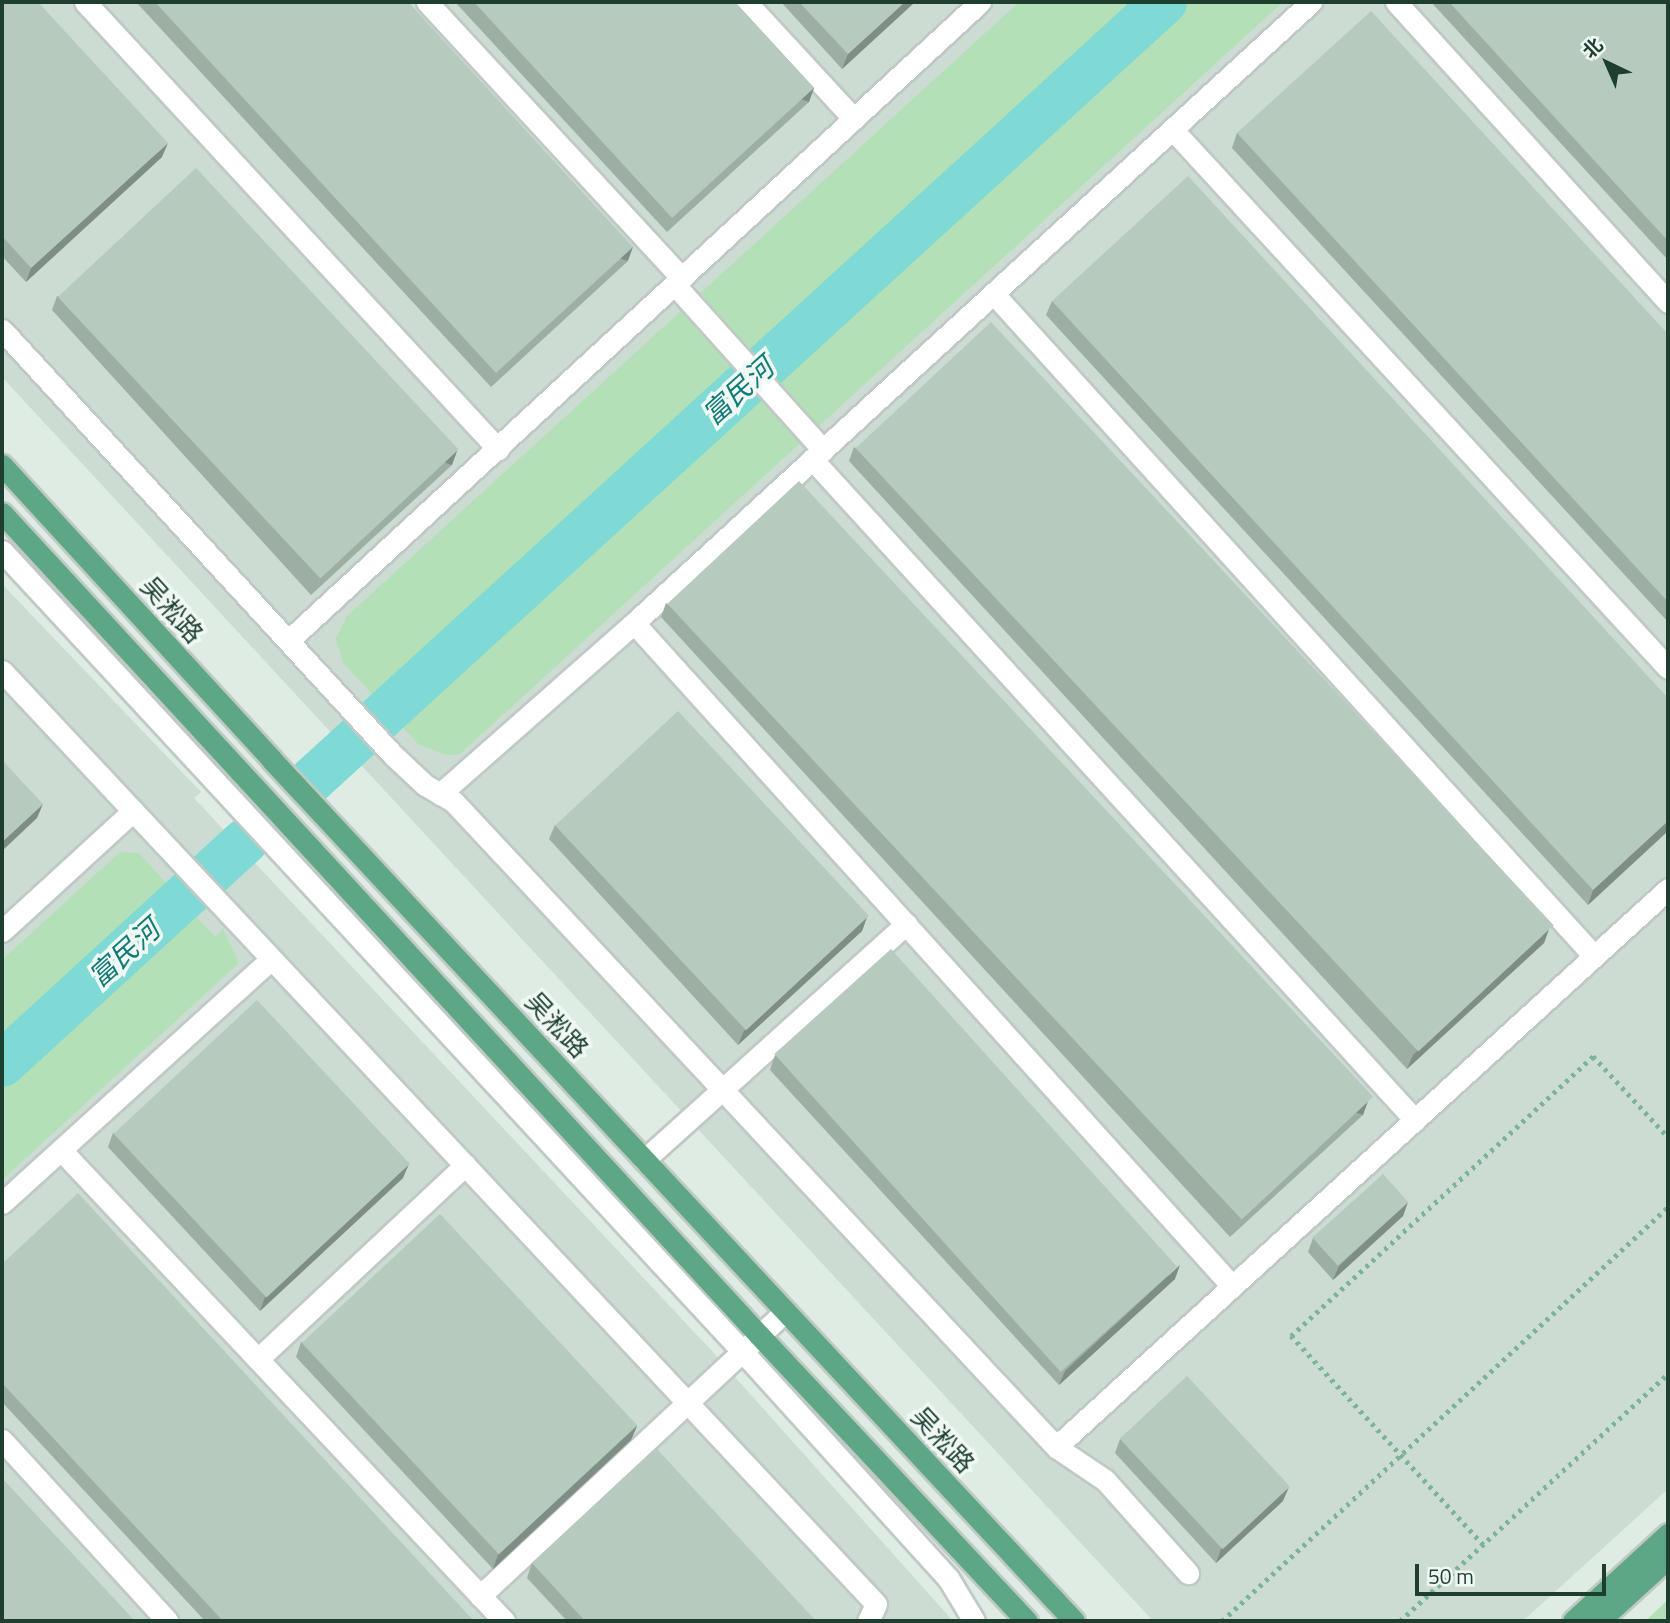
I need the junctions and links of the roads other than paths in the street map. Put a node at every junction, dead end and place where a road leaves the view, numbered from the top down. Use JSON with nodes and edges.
{"nodes":[{"id":1,"x":85,"y":2,"type":"edge"},
{"id":2,"x":426,"y":2,"type":"edge"},
{"id":3,"x":746,"y":2,"type":"edge"},
{"id":4,"x":980,"y":2,"type":"edge"},
{"id":5,"x":1311,"y":2,"type":"edge"},
{"id":6,"x":1396,"y":2,"type":"edge"},
{"id":7,"x":854,"y":119,"type":"junction"},
{"id":8,"x":1172,"y":129,"type":"junction"},
{"id":9,"x":679,"y":282,"type":"junction"},
{"id":10,"x":993,"y":293,"type":"junction"},
{"id":11,"x":1668,"y":302,"type":"edge"},
{"id":12,"x":2,"y":330,"type":"edge"},
{"id":13,"x":498,"y":449,"type":"junction"},
{"id":14,"x":818,"y":454,"type":"junction"},
{"id":15,"x":2,"y":465,"type":"edge"},
{"id":16,"x":2,"y":513,"type":"edge"},
{"id":17,"x":2,"y":551,"type":"edge"},
{"id":18,"x":634,"y":622,"type":"junction"},
{"id":19,"x":288,"y":641,"type":"junction"},
{"id":20,"x":1668,"y":668,"type":"edge"},
{"id":21,"x":2,"y":671,"type":"edge"},
{"id":22,"x":440,"y":794,"type":"junction"},
{"id":23,"x":133,"y":811,"type":"junction"},
{"id":24,"x":1668,"y":889,"type":"edge"},
{"id":25,"x":906,"y":924,"type":"junction"},
{"id":26,"x":2,"y":931,"type":"edge"},
{"id":27,"x":1594,"y":956,"type":"junction"},
{"id":28,"x":271,"y":959,"type":"junction"},
{"id":29,"x":723,"y":1090,"type":"junction"},
{"id":30,"x":1415,"y":1120,"type":"junction"},
{"id":31,"x":61,"y":1150,"type":"junction"},
{"id":32,"x":644,"y":1160,"type":"junction"},
{"id":33,"x":465,"y":1166,"type":"junction"},
{"id":34,"x":2,"y":1203,"type":"edge"},
{"id":35,"x":1233,"y":1286,"type":"junction"},
{"id":36,"x":785,"y":1312,"type":"junction"},
{"id":37,"x":759,"y":1335,"type":"junction"},
{"id":38,"x":743,"y":1351,"type":"junction"},
{"id":39,"x":258,"y":1359,"type":"junction"},
{"id":40,"x":687,"y":1402,"type":"junction"},
{"id":41,"x":2,"y":1440,"type":"edge"},
{"id":42,"x":1056,"y":1447,"type":"junction"},
{"id":43,"x":1668,"y":1534,"type":"edge"},
{"id":44,"x":1668,"y":1558,"type":"edge"},
{"id":45,"x":1188,"y":1573,"type":"dead end"},
{"id":46,"x":480,"y":1596,"type":"junction"},
{"id":47,"x":167,"y":1621,"type":"edge"},
{"id":48,"x":504,"y":1621,"type":"edge"},
{"id":49,"x":868,"y":1621,"type":"edge"},
{"id":50,"x":974,"y":1621,"type":"edge"},
{"id":51,"x":1027,"y":1621,"type":"edge"},
{"id":52,"x":1074,"y":1621,"type":"edge"},
{"id":53,"x":1573,"y":1621,"type":"edge"},
{"id":54,"x":1599,"y":1621,"type":"edge"}],
"edges":[{"from":1,"to":13,"type":"lane"},
{"from":2,"to":9,"type":"lane"},
{"from":3,"to":7,"type":"lane"},
{"from":4,"to":7,"type":"lane"},
{"from":5,"to":8,"type":"lane"},
{"from":6,"to":11,"type":"lane"},
{"from":7,"to":9,"type":"lane"},
{"from":8,"to":10,"type":"lane"},
{"from":8,"to":20,"type":"lane"},
{"from":9,"to":13,"type":"lane"},
{"from":9,"to":14,"type":"lane"},
{"from":10,"to":14,"type":"lane"},
{"from":10,"to":27,"type":"lane"},
{"from":12,"to":19,"type":"lane"},
{"from":13,"to":19,"type":"lane"},
{"from":14,"to":18,"type":"lane"},
{"from":14,"to":30,"type":"lane"},
{"from":15,"to":32,"type":"main road","name":"吴淞路"},
{"from":16,"to":37,"type":"main road"},
{"from":17,"to":38,"type":"lane"},
{"from":18,"to":22,"type":"lane"},
{"from":18,"to":25,"type":"lane"},
{"from":19,"to":22,"type":"lane"},
{"from":21,"to":23,"type":"lane"},
{"from":22,"to":29,"type":"lane"},
{"from":23,"to":26,"type":"lane"},
{"from":23,"to":28,"type":"lane"},
{"from":24,"to":27,"type":"lane"},
{"from":25,"to":29,"type":"lane"},
{"from":25,"to":35,"type":"lane"},
{"from":27,"to":30,"type":"lane"},
{"from":28,"to":31,"type":"lane"},
{"from":28,"to":33,"type":"lane"},
{"from":29,"to":32,"type":"lane"},
{"from":29,"to":42,"type":"lane"},
{"from":30,"to":35,"type":"lane"},
{"from":31,"to":34,"type":"lane"},
{"from":31,"to":39,"type":"lane"},
{"from":32,"to":36,"type":"main road","name":"吴淞路"},
{"from":33,"to":39,"type":"lane"},
{"from":33,"to":40,"type":"lane"},
{"from":35,"to":42,"type":"lane"},
{"from":36,"to":37,"type":"lane"},
{"from":36,"to":52,"type":"main road","name":"吴淞路"},
{"from":37,"to":38,"type":"lane"},
{"from":37,"to":51,"type":"main road"},
{"from":38,"to":40,"type":"lane"},
{"from":38,"to":50,"type":"lane"},
{"from":39,"to":46,"type":"lane"},
{"from":40,"to":46,"type":"lane"},
{"from":40,"to":49,"type":"lane"},
{"from":41,"to":47,"type":"lane"},
{"from":42,"to":45,"type":"lane"},
{"from":43,"to":53,"type":"main road"},
{"from":44,"to":54,"type":"main road"},
{"from":46,"to":48,"type":"lane"}]}
